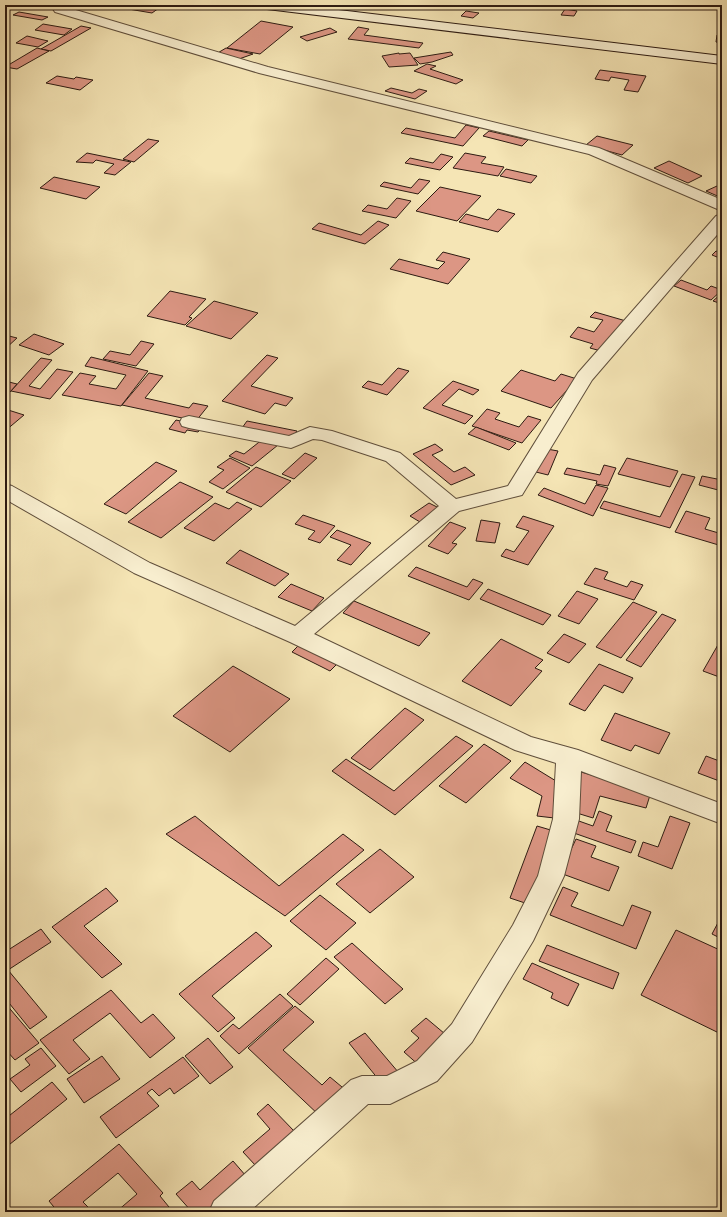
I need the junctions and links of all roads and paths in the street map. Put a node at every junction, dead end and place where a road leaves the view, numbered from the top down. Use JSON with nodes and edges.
{"nodes":[{"id":1,"x":66,"y":5,"type":"edge"},
{"id":2,"x":267,"y":5,"type":"edge"},
{"id":3,"x":722,"y":60,"type":"edge"},
{"id":4,"x":722,"y":206,"type":"edge"},
{"id":5,"x":722,"y":219,"type":"edge"},
{"id":6,"x":189,"y":422,"type":"dead end"},
{"id":7,"x":5,"y":490,"type":"edge"},
{"id":8,"x":452,"y":506,"type":"junction"},
{"id":9,"x":298,"y":636,"type":"junction"},
{"id":10,"x":569,"y":757,"type":"junction"},
{"id":11,"x":722,"y":814,"type":"edge"},
{"id":12,"x":225,"y":1212,"type":"edge"}],
"edges":[{"from":1,"to":4,"type":"street"},
{"from":2,"to":3,"type":"street"},
{"from":5,"to":8,"type":"street"},
{"from":6,"to":8,"type":"street"},
{"from":7,"to":9,"type":"street"},
{"from":8,"to":9,"type":"street"},
{"from":9,"to":10,"type":"street"},
{"from":10,"to":11,"type":"street"},
{"from":10,"to":12,"type":"street"}]}
